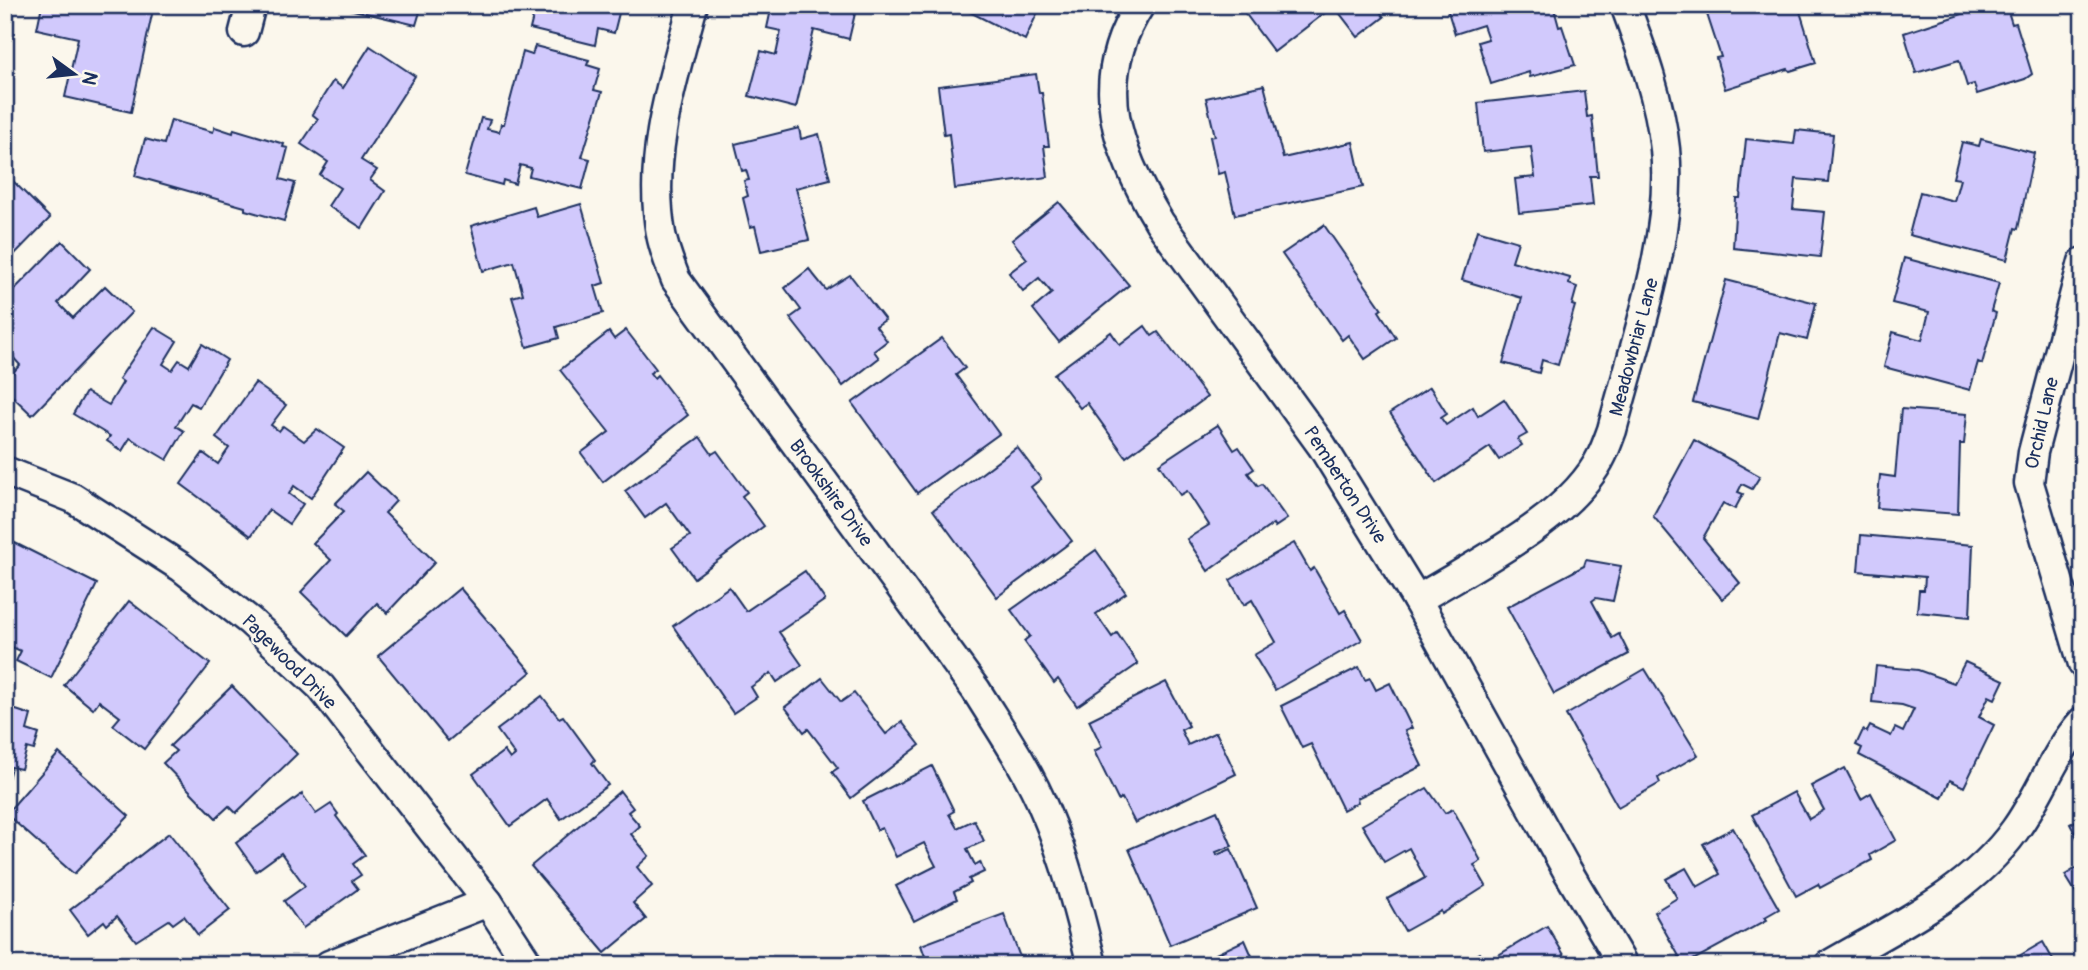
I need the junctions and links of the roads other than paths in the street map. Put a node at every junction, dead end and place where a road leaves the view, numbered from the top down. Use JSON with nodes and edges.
{"nodes":[{"id":1,"x":693,"y":5,"type":"edge"},
{"id":2,"x":1140,"y":5,"type":"edge"},
{"id":3,"x":1625,"y":5,"type":"edge"},
{"id":4,"x":2083,"y":262,"type":"edge"},
{"id":5,"x":5,"y":471,"type":"edge"},
{"id":6,"x":1417,"y":600,"type":"junction"},
{"id":7,"x":2083,"y":664,"type":"edge"},
{"id":8,"x":2083,"y":720,"type":"edge"},
{"id":9,"x":488,"y":902,"type":"junction"},
{"id":10,"x":329,"y":965,"type":"edge"},
{"id":11,"x":529,"y":965,"type":"edge"},
{"id":12,"x":1091,"y":965,"type":"edge"},
{"id":13,"x":1623,"y":965,"type":"edge"},
{"id":14,"x":1829,"y":965,"type":"edge"}],
"edges":[{"from":1,"to":12,"type":"street","name":"Brookshire Drive"},
{"from":2,"to":6,"type":"street","name":"Pemberton Drive"},
{"from":3,"to":6,"type":"street","name":"Meadowbriar Lane"},
{"from":4,"to":7,"type":"street","name":"Orchid Lane"},
{"from":5,"to":9,"type":"street","name":"Pagewood Drive"},
{"from":6,"to":13,"type":"street","name":"Pemberton Drive"},
{"from":8,"to":14,"type":"street"},
{"from":9,"to":10,"type":"street"},
{"from":9,"to":11,"type":"street","name":"Pagewood Drive"}]}
